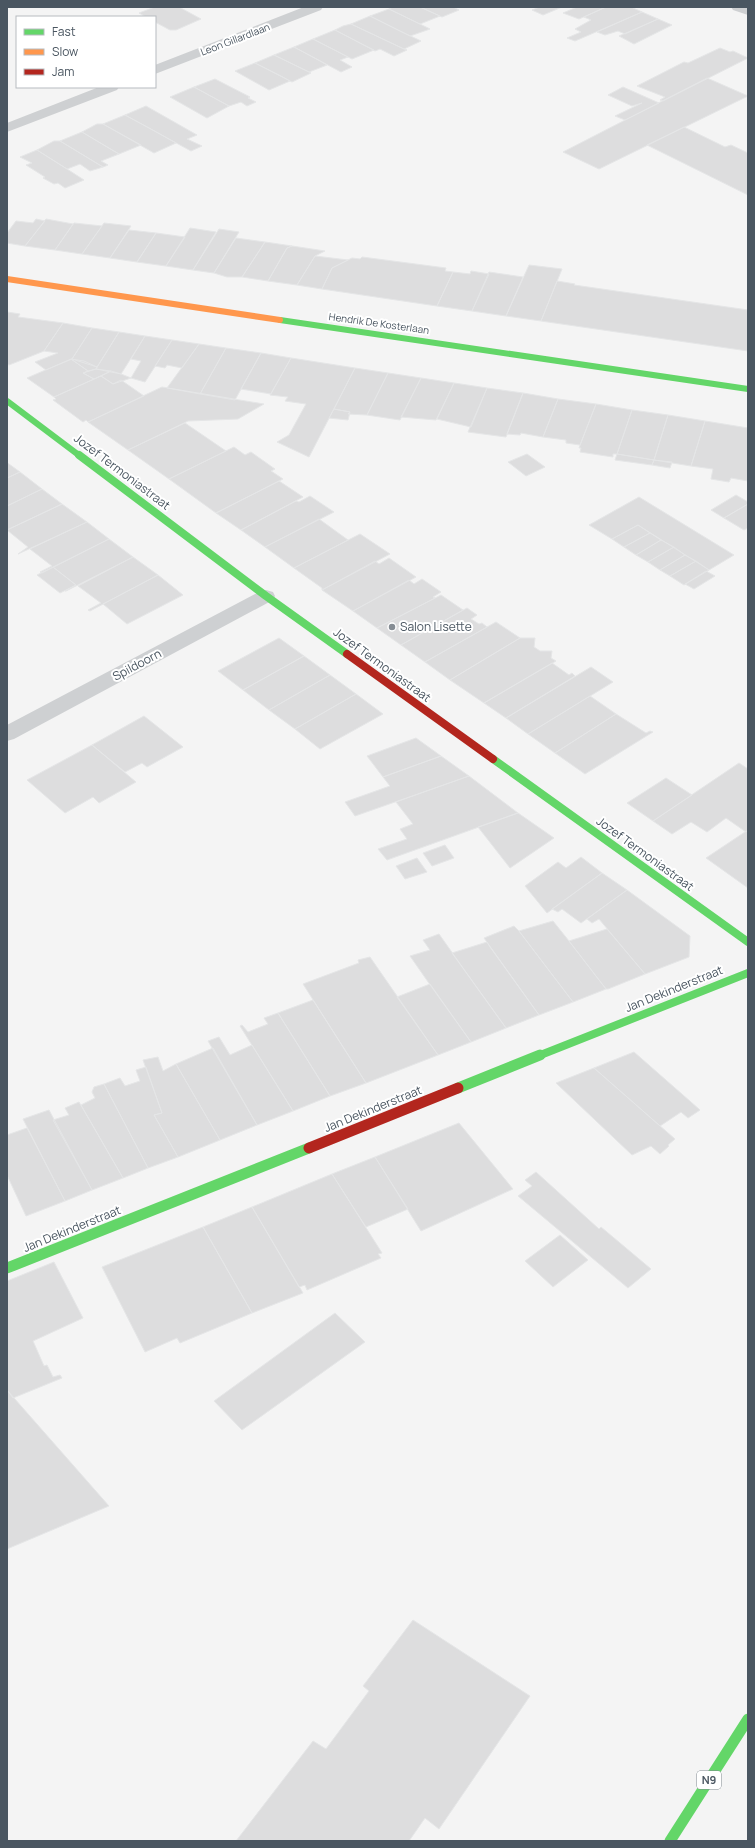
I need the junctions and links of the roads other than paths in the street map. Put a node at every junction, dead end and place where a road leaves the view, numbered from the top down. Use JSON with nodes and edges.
{"nodes":[{"id":1,"x":316,"y":7,"type":"edge"},
{"id":2,"x":738,"y":7,"type":"edge"},
{"id":3,"x":748,"y":11,"type":"edge"},
{"id":4,"x":156,"y":70,"type":"edge"},
{"id":5,"x":109,"y":88,"type":"edge"},
{"id":6,"x":7,"y":128,"type":"edge"},
{"id":7,"x":7,"y":279,"type":"edge"},
{"id":8,"x":748,"y":389,"type":"edge"},
{"id":9,"x":7,"y":401,"type":"edge"},
{"id":10,"x":266,"y":596,"type":"junction"},
{"id":11,"x":7,"y":734,"type":"edge"},
{"id":12,"x":748,"y":942,"type":"edge"},
{"id":13,"x":748,"y":973,"type":"edge"},
{"id":14,"x":7,"y":1268,"type":"edge"},
{"id":15,"x":748,"y":1719,"type":"edge"},
{"id":16,"x":670,"y":1841,"type":"edge"}],
"edges":[{"from":1,"to":4,"type":"street","name":"Leon Gillardlaan"},
{"from":2,"to":3,"type":"street"},
{"from":5,"to":6,"type":"street"},
{"from":7,"to":8,"type":"street","name":"Hendrik De Kosterlaan"},
{"from":9,"to":10,"type":"street","name":"Jozef Termoniastraat"},
{"from":10,"to":11,"type":"street","name":"Spildoorn"},
{"from":10,"to":12,"type":"street","name":"Jozef Termoniastraat"},
{"from":13,"to":14,"type":"street","name":"Jan Dekinderstraat"},
{"from":15,"to":16,"type":"street","number":"N9"}]}
